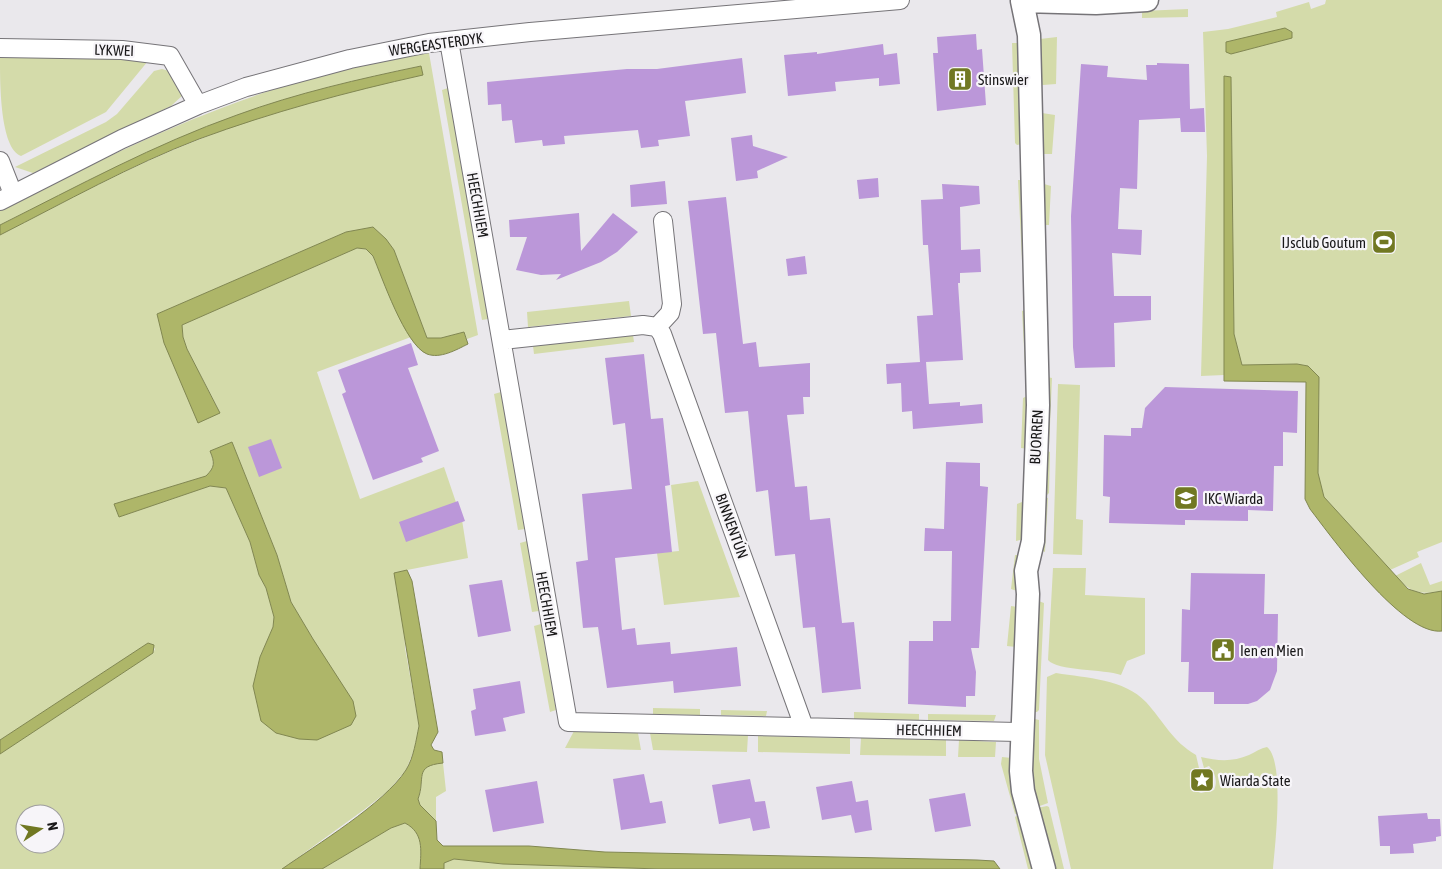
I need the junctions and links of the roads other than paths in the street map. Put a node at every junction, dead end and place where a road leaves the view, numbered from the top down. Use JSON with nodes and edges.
{"nodes":[{"id":1,"x":900,"y":0,"type":"edge"},
{"id":2,"x":1012,"y":0,"type":"edge"},
{"id":3,"x":1022,"y":0,"type":"edge"},
{"id":4,"x":1147,"y":0,"type":"edge"},
{"id":5,"x":448,"y":40,"type":"junction"},
{"id":6,"x":0,"y":48,"type":"edge"},
{"id":7,"x":198,"y":105,"type":"junction"},
{"id":8,"x":0,"y":161,"type":"edge"},
{"id":9,"x":6,"y":198,"type":"edge"},
{"id":10,"x":663,"y":221,"type":"dead end"},
{"id":11,"x":657,"y":328,"type":"junction"},
{"id":12,"x":502,"y":340,"type":"junction"},
{"id":13,"x":804,"y":727,"type":"junction"},
{"id":14,"x":1021,"y":732,"type":"junction"},
{"id":15,"x":1044,"y":869,"type":"edge"}],
"edges":[{"from":1,"to":5,"type":"street","name":"WERGEASTERDYK"},
{"from":2,"to":3,"type":"street"},
{"from":3,"to":4,"type":"street"},
{"from":3,"to":14,"type":"street","name":"BUORREN"},
{"from":5,"to":7,"type":"street","name":"WERGEASTERDYK"},
{"from":5,"to":12,"type":"street","name":"HEECHHIEM"},
{"from":6,"to":7,"type":"street","name":"LYKWEI"},
{"from":7,"to":9,"type":"street","name":"WERGEASTERDYK"},
{"from":8,"to":9,"type":"street"},
{"from":10,"to":11,"type":"street"},
{"from":11,"to":12,"type":"street"},
{"from":11,"to":13,"type":"street","name":"BINNENTÚN"},
{"from":12,"to":13,"type":"street","name":"HEECHHIEM"},
{"from":13,"to":14,"type":"street","name":"HEECHHIEM"},
{"from":14,"to":15,"type":"street","name":"BUORREN"}]}
